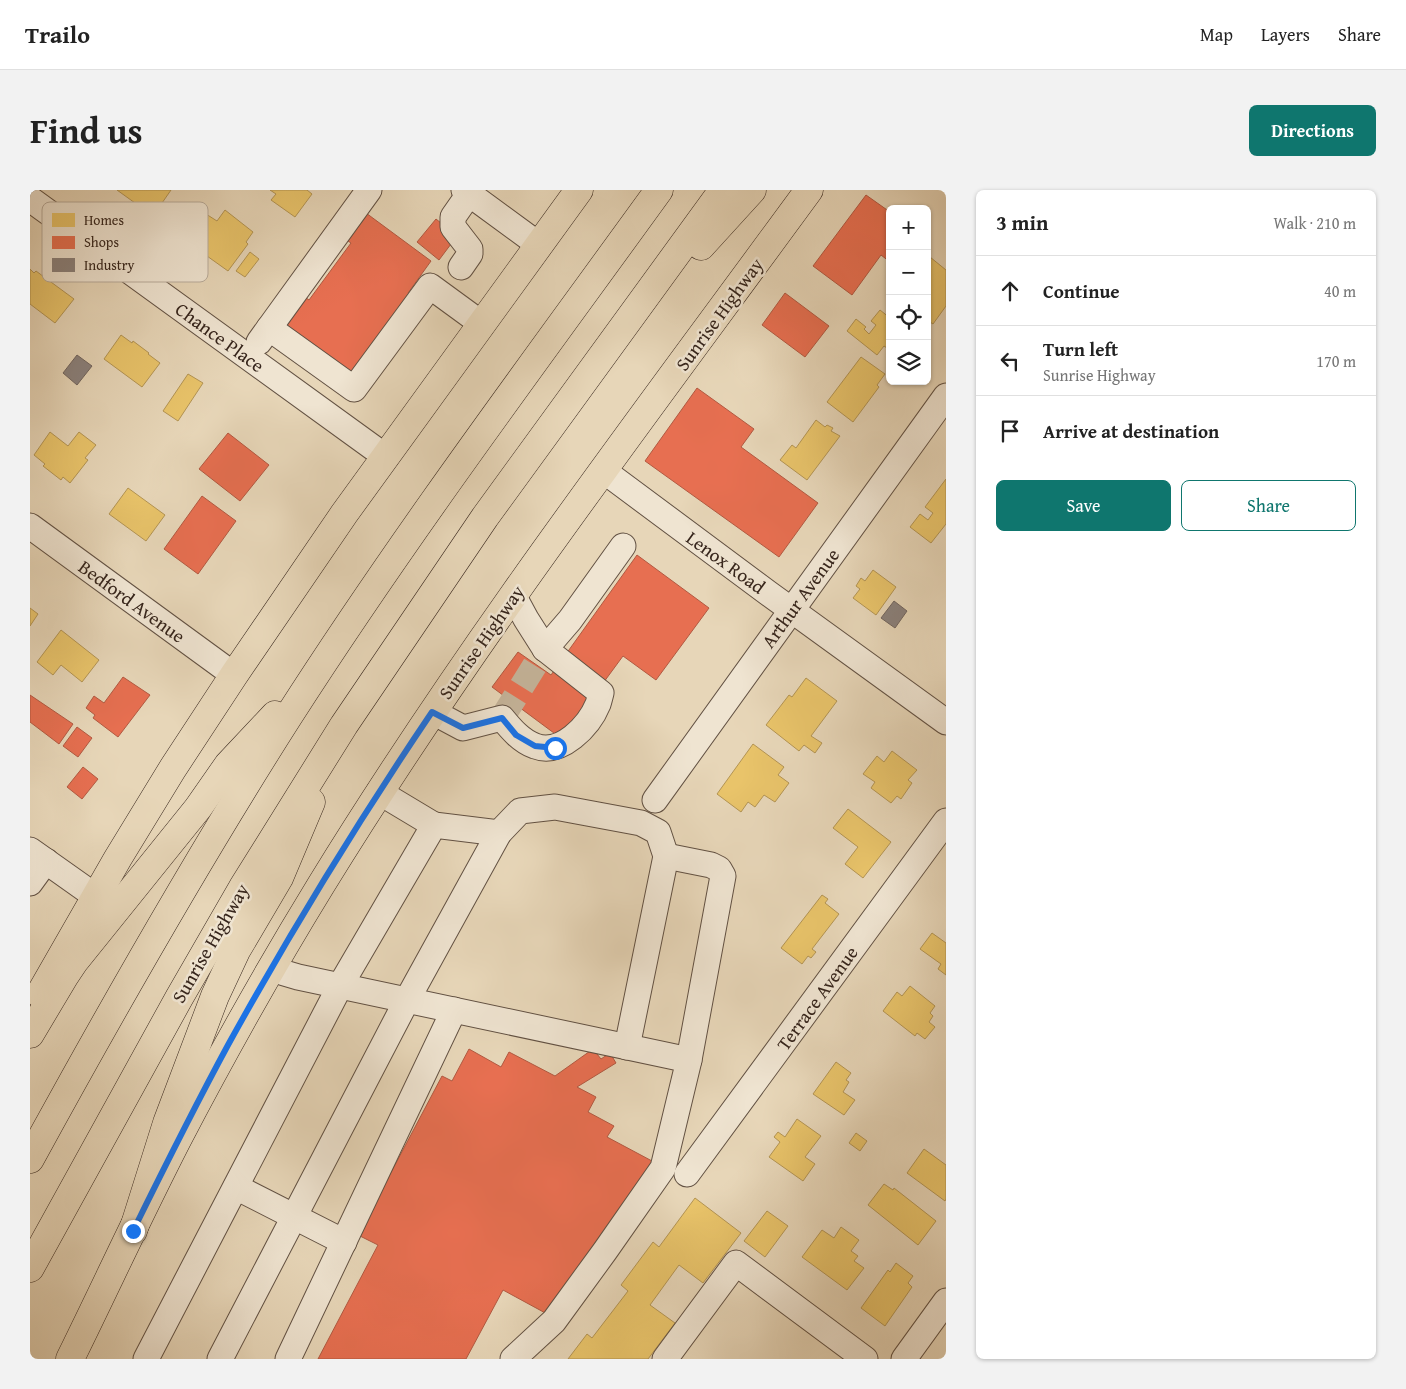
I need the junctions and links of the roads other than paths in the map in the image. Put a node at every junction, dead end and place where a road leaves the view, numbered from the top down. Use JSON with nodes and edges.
{"nodes":[{"id":1,"x":369,"y":190,"type":"edge"},
{"id":2,"x":579,"y":190,"type":"edge"},
{"id":3,"x":652,"y":190,"type":"edge"},
{"id":4,"x":659,"y":190,"type":"edge"},
{"id":5,"x":723,"y":190,"type":"edge"},
{"id":6,"x":752,"y":190,"type":"edge"},
{"id":7,"x":809,"y":190,"type":"edge"},
{"id":8,"x":466,"y":192,"type":"edge"},
{"id":9,"x":30,"y":199,"type":"edge"},
{"id":10,"x":42,"y":208,"type":"edge"},
{"id":11,"x":626,"y":236,"type":"junction"},
{"id":12,"x":539,"y":245,"type":"junction"},
{"id":13,"x":461,"y":267,"type":"dead end"},
{"id":14,"x":145,"y":282,"type":"edge"},
{"id":15,"x":482,"y":324,"type":"junction"},
{"id":16,"x":269,"y":328,"type":"junction"},
{"id":17,"x":615,"y":339,"type":"junction"},
{"id":18,"x":248,"y":357,"type":"junction"},
{"id":19,"x":946,"y":396,"type":"edge"},
{"id":20,"x":386,"y":456,"type":"junction"},
{"id":21,"x":604,"y":471,"type":"junction"},
{"id":22,"x":30,"y":526,"type":"edge"},
{"id":23,"x":623,"y":546,"type":"dead end"},
{"id":24,"x":513,"y":595,"type":"junction"},
{"id":25,"x":792,"y":610,"type":"junction"},
{"id":26,"x":545,"y":649,"type":"junction"},
{"id":27,"x":322,"y":665,"type":"junction"},
{"id":28,"x":234,"y":674,"type":"junction"},
{"id":29,"x":432,"y":712,"type":"junction"},
{"id":30,"x":946,"y":722,"type":"edge"},
{"id":31,"x":344,"y":725,"type":"junction"},
{"id":32,"x":379,"y":792,"type":"junction"},
{"id":33,"x":655,"y":800,"type":"dead end"},
{"id":34,"x":946,"y":821,"type":"edge"},
{"id":35,"x":434,"y":825,"type":"junction"},
{"id":36,"x":499,"y":833,"type":"junction"},
{"id":37,"x":38,"y":855,"type":"edge"},
{"id":38,"x":666,"y":856,"type":"junction"},
{"id":39,"x":30,"y":883,"type":"edge"},
{"id":40,"x":95,"y":896,"type":"junction"},
{"id":41,"x":271,"y":969,"type":"junction"},
{"id":42,"x":340,"y":986,"type":"junction"},
{"id":43,"x":408,"y":1000,"type":"junction"},
{"id":44,"x":454,"y":1010,"type":"junction"},
{"id":45,"x":30,"y":1011,"type":"edge"},
{"id":46,"x":30,"y":1034,"type":"edge"},
{"id":47,"x":627,"y":1047,"type":"junction"},
{"id":48,"x":689,"y":1060,"type":"junction"},
{"id":49,"x":30,"y":1159,"type":"edge"},
{"id":50,"x":687,"y":1174,"type":"dead end"},
{"id":51,"x":236,"y":1187,"type":"junction"},
{"id":52,"x":294,"y":1216,"type":"junction"},
{"id":53,"x":133,"y":1231,"type":"junction"},
{"id":54,"x":344,"y":1242,"type":"junction"},
{"id":55,"x":30,"y":1268,"type":"edge"},
{"id":56,"x":946,"y":1301,"type":"edge"},
{"id":57,"x":70,"y":1359,"type":"edge"},
{"id":58,"x":146,"y":1359,"type":"edge"},
{"id":59,"x":220,"y":1359,"type":"edge"},
{"id":60,"x":288,"y":1359,"type":"edge"},
{"id":61,"x":513,"y":1359,"type":"edge"},
{"id":62,"x":665,"y":1359,"type":"edge"},
{"id":63,"x":865,"y":1359,"type":"edge"},
{"id":64,"x":904,"y":1359,"type":"edge"}],
"edges":[{"from":1,"to":16,"type":"street"},
{"from":2,"to":12,"type":"main road"},
{"from":3,"to":11,"type":"main road"},
{"from":4,"to":11,"type":"main road"},
{"from":5,"to":17,"type":"main road","name":"Sunrise Highway"},
{"from":6,"to":17,"type":"main road"},
{"from":7,"to":21,"type":"main road","name":"Sunrise Highway"},
{"from":8,"to":12,"type":"street"},
{"from":8,"to":13,"type":"street"},
{"from":9,"to":10,"type":"street","name":"Chance Place"},
{"from":11,"to":27,"type":"main road"},
{"from":12,"to":15,"type":"main road"},
{"from":14,"to":18,"type":"street","name":"Chance Place"},
{"from":15,"to":16,"type":"street"},
{"from":15,"to":20,"type":"main road"},
{"from":16,"to":18,"type":"street"},
{"from":17,"to":31,"type":"main road","name":"Sunrise Highway"},
{"from":18,"to":20,"type":"street","name":"Chance Place"},
{"from":19,"to":25,"type":"street","name":"Arthur Avenue"},
{"from":20,"to":28,"type":"main road"},
{"from":21,"to":24,"type":"main road","name":"Sunrise Highway"},
{"from":21,"to":25,"type":"street","name":"Lenox Road"},
{"from":22,"to":28,"type":"street","name":"Bedford Avenue"},
{"from":23,"to":26,"type":"street"},
{"from":24,"to":26,"type":"street"},
{"from":24,"to":29,"type":"main road","name":"Sunrise Highway"},
{"from":25,"to":30,"type":"street","name":"Lenox Road"},
{"from":25,"to":33,"type":"street","name":"Arthur Avenue"},
{"from":26,"to":29,"type":"street"},
{"from":27,"to":46,"type":"main road"},
{"from":27,"to":49,"type":"main road"},
{"from":28,"to":40,"type":"main road"},
{"from":29,"to":32,"type":"main road","name":"Sunrise Highway"},
{"from":31,"to":53,"type":"main road"},
{"from":31,"to":55,"type":"main road","name":"Sunrise Highway"},
{"from":32,"to":35,"type":"street"},
{"from":32,"to":41,"type":"main road","name":"Sunrise Highway"},
{"from":34,"to":50,"type":"street","name":"Terrace Avenue"},
{"from":35,"to":36,"type":"street"},
{"from":35,"to":42,"type":"street"},
{"from":36,"to":38,"type":"street"},
{"from":36,"to":43,"type":"street"},
{"from":37,"to":39,"type":"street"},
{"from":37,"to":40,"type":"street"},
{"from":38,"to":47,"type":"street"},
{"from":38,"to":48,"type":"street"},
{"from":40,"to":45,"type":"main road"},
{"from":41,"to":42,"type":"street"},
{"from":41,"to":53,"type":"main road","name":"Sunrise Highway"},
{"from":42,"to":43,"type":"street"},
{"from":42,"to":51,"type":"street"},
{"from":43,"to":44,"type":"street"},
{"from":43,"to":52,"type":"street"},
{"from":44,"to":47,"type":"street"},
{"from":44,"to":54,"type":"street"},
{"from":47,"to":48,"type":"street"},
{"from":48,"to":61,"type":"street"},
{"from":51,"to":52,"type":"street"},
{"from":51,"to":58,"type":"street"},
{"from":52,"to":54,"type":"street"},
{"from":52,"to":59,"type":"street"},
{"from":53,"to":57,"type":"main road","name":"Sunrise Highway"},
{"from":54,"to":60,"type":"street"},
{"from":56,"to":64,"type":"street"},
{"from":62,"to":63,"type":"street"}]}
